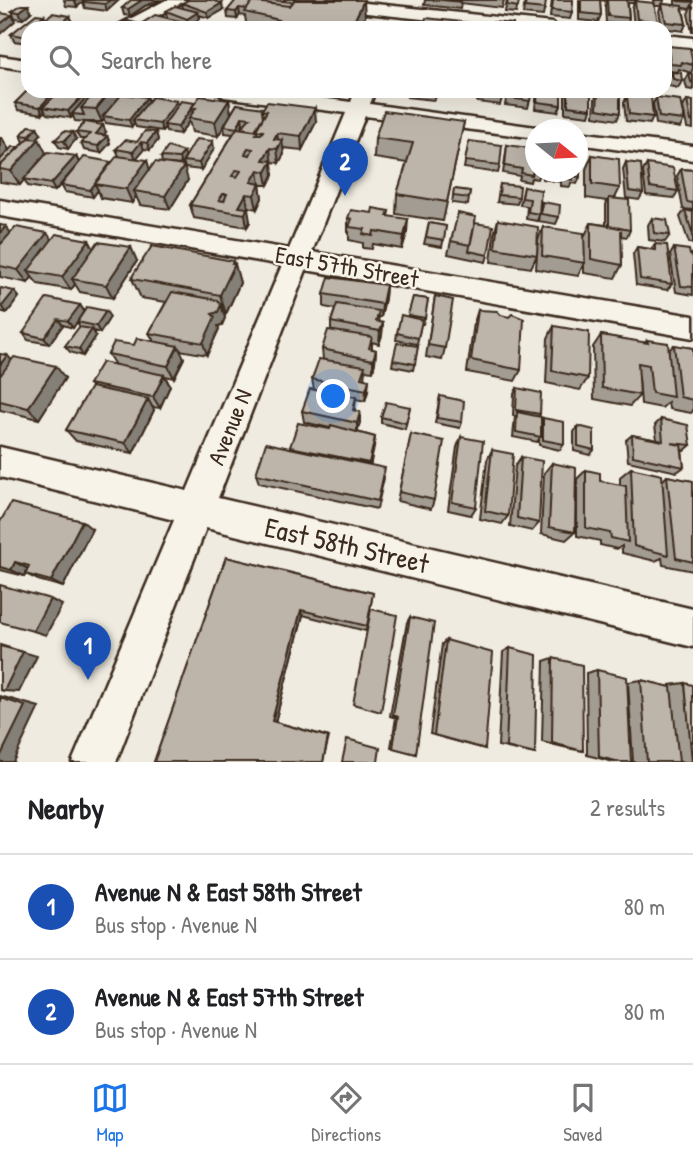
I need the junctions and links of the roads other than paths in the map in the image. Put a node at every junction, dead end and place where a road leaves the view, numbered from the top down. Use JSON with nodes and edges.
{"nodes":[{"id":1,"x":178,"y":0,"type":"edge"},
{"id":2,"x":293,"y":0,"type":"edge"},
{"id":3,"x":399,"y":6,"type":"edge"},
{"id":4,"x":135,"y":21,"type":"edge"},
{"id":5,"x":503,"y":21,"type":"edge"},
{"id":6,"x":672,"y":41,"type":"edge"},
{"id":7,"x":693,"y":43,"type":"edge"},
{"id":8,"x":0,"y":61,"type":"edge"},
{"id":9,"x":21,"y":64,"type":"edge"},
{"id":10,"x":331,"y":98,"type":"edge"},
{"id":11,"x":361,"y":100,"type":"edge"},
{"id":12,"x":525,"y":130,"type":"edge"},
{"id":13,"x":588,"y":139,"type":"edge"},
{"id":14,"x":693,"y":153,"type":"edge"},
{"id":15,"x":0,"y":208,"type":"edge"},
{"id":16,"x":297,"y":259,"type":"junction"},
{"id":17,"x":693,"y":327,"type":"edge"},
{"id":18,"x":0,"y":462,"type":"edge"},
{"id":19,"x":196,"y":509,"type":"junction"},
{"id":20,"x":693,"y":628,"type":"edge"},
{"id":21,"x":94,"y":762,"type":"edge"}],
"edges":[{"from":1,"to":4,"type":"street"},
{"from":2,"to":3,"type":"street"},
{"from":3,"to":5,"type":"street"},
{"from":6,"to":7,"type":"street"},
{"from":8,"to":9,"type":"street"},
{"from":10,"to":11,"type":"street"},
{"from":11,"to":12,"type":"street"},
{"from":11,"to":16,"type":"street","name":"Avenue N"},
{"from":13,"to":14,"type":"street"},
{"from":15,"to":16,"type":"street","name":"East 57th Street"},
{"from":16,"to":17,"type":"street","name":"East 57th Street"},
{"from":16,"to":19,"type":"street","name":"Avenue N"},
{"from":18,"to":19,"type":"street","name":"East 58th Street"},
{"from":19,"to":20,"type":"street","name":"East 58th Street"},
{"from":19,"to":21,"type":"street","name":"Avenue N"}]}
